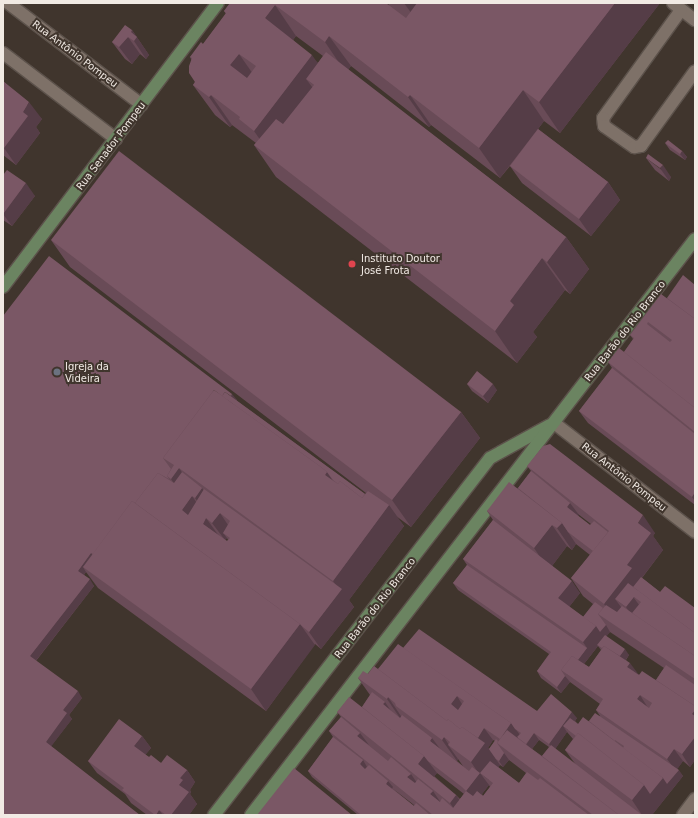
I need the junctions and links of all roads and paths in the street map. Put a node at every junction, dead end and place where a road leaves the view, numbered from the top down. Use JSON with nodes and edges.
{"nodes":[{"id":1,"x":8,"y":3,"type":"edge"},
{"id":2,"x":218,"y":3,"type":"edge"},
{"id":3,"x":677,"y":6,"type":"edge"},
{"id":4,"x":695,"y":20,"type":"edge"},
{"id":5,"x":3,"y":53,"type":"edge"},
{"id":6,"x":695,"y":72,"type":"edge"},
{"id":7,"x":142,"y":105,"type":"junction"},
{"id":8,"x":116,"y":140,"type":"junction"},
{"id":9,"x":695,"y":240,"type":"edge"},
{"id":10,"x":3,"y":287,"type":"edge"},
{"id":11,"x":554,"y":423,"type":"junction"},
{"id":12,"x":695,"y":532,"type":"edge"},
{"id":13,"x":695,"y":799,"type":"edge"},
{"id":14,"x":214,"y":815,"type":"edge"},
{"id":15,"x":251,"y":815,"type":"edge"},
{"id":16,"x":683,"y":815,"type":"edge"}],
"edges":[{"from":1,"to":7,"type":"street","name":"Rua Antônio Pompeu"},
{"from":2,"to":7,"type":"street","name":"Rua Senador Pompeu"},
{"from":3,"to":4,"type":"street"},
{"from":3,"to":6,"type":"street"},
{"from":5,"to":8,"type":"street"},
{"from":7,"to":8,"type":"street","name":"Rua Senador Pompeu"},
{"from":8,"to":10,"type":"street","name":"Rua Senador Pompeu"},
{"from":9,"to":11,"type":"street","name":"Rua Barão do Rio Branco"},
{"from":11,"to":12,"type":"street","name":"Rua Antônio Pompeu"},
{"from":11,"to":14,"type":"street","name":"Rua Barão do Rio Branco"},
{"from":11,"to":15,"type":"street","name":"Rua Barão do Rio Branco"},
{"from":13,"to":16,"type":"street"}]}
